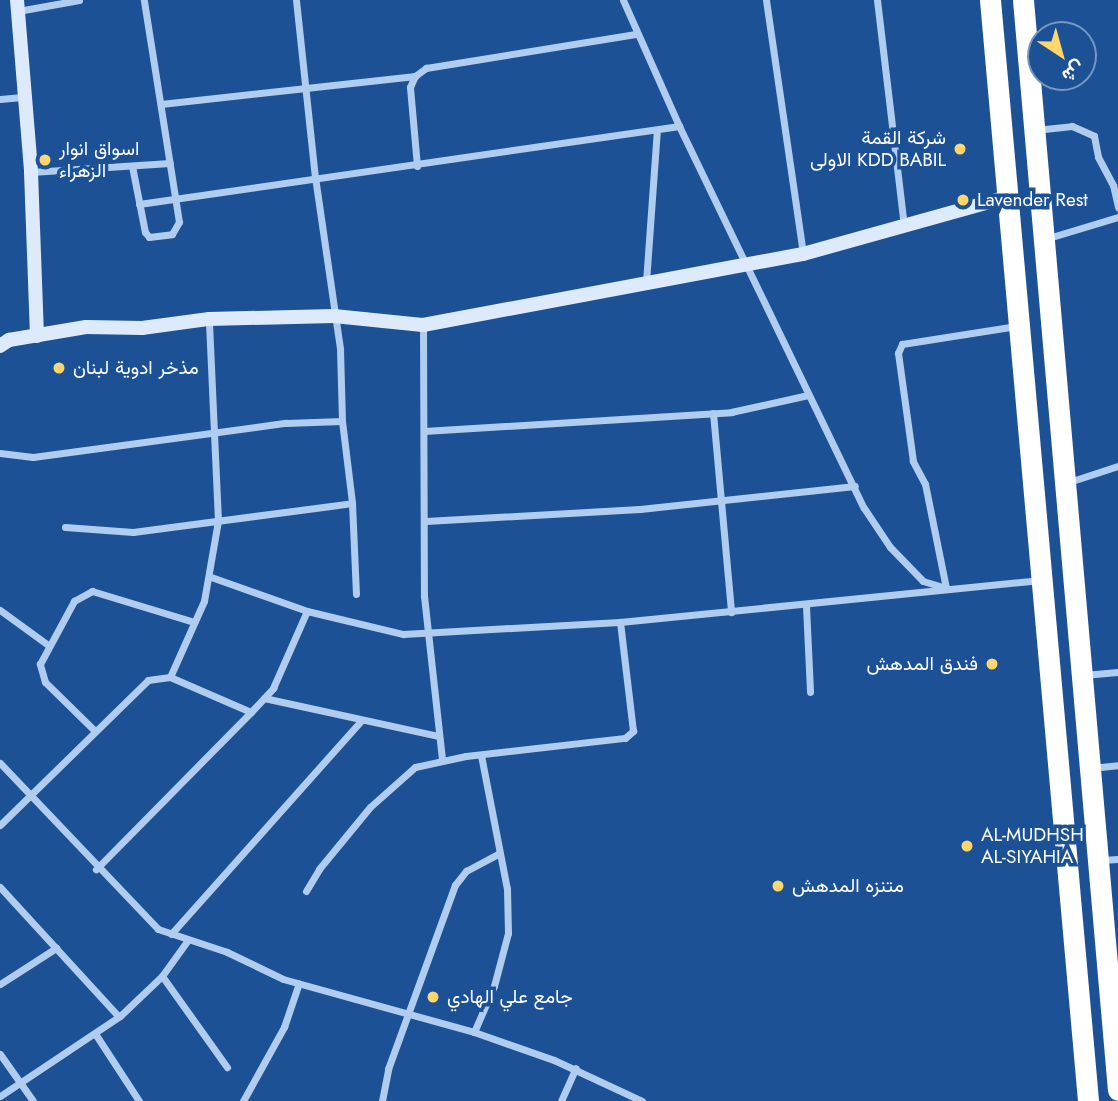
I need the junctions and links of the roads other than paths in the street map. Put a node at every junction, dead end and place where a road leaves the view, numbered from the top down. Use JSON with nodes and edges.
{"nodes":[{"id":1,"x":79,"y":0,"type":"edge"},
{"id":2,"x":144,"y":0,"type":"edge"},
{"id":3,"x":296,"y":0,"type":"edge"},
{"id":4,"x":623,"y":0,"type":"edge"},
{"id":5,"x":766,"y":0,"type":"edge"},
{"id":6,"x":877,"y":0,"type":"edge"},
{"id":7,"x":990,"y":0,"type":"edge"},
{"id":8,"x":1023,"y":0,"type":"edge"},
{"id":9,"x":17,"y":6,"type":"edge"},
{"id":10,"x":637,"y":34,"type":"junction"},
{"id":11,"x":415,"y":76,"type":"junction"},
{"id":12,"x":304,"y":88,"type":"junction"},
{"id":13,"x":25,"y":97,"type":"junction"},
{"id":14,"x":0,"y":99,"type":"edge"},
{"id":15,"x":162,"y":104,"type":"junction"},
{"id":16,"x":679,"y":126,"type":"junction"},
{"id":17,"x":657,"y":130,"type":"junction"},
{"id":18,"x":1035,"y":130,"type":"junction"},
{"id":19,"x":170,"y":163,"type":"junction"},
{"id":20,"x":132,"y":166,"type":"junction"},
{"id":21,"x":417,"y":166,"type":"junction"},
{"id":22,"x":30,"y":172,"type":"junction"},
{"id":23,"x":315,"y":177,"type":"junction"},
{"id":24,"x":1007,"y":197,"type":"junction"},
{"id":25,"x":173,"y":198,"type":"junction"},
{"id":26,"x":139,"y":204,"type":"junction"},
{"id":27,"x":1118,"y":207,"type":"edge"},
{"id":28,"x":1118,"y":217,"type":"edge"},
{"id":29,"x":905,"y":226,"type":"junction"},
{"id":30,"x":1043,"y":239,"type":"junction"},
{"id":31,"x":803,"y":254,"type":"junction"},
{"id":32,"x":746,"y":264,"type":"junction"},
{"id":33,"x":646,"y":282,"type":"junction"},
{"id":34,"x":334,"y":316,"type":"junction"},
{"id":35,"x":209,"y":319,"type":"junction"},
{"id":36,"x":423,"y":325,"type":"junction"},
{"id":37,"x":1019,"y":326,"type":"junction"},
{"id":38,"x":37,"y":336,"type":"junction"},
{"id":39,"x":0,"y":346,"type":"edge"},
{"id":40,"x":808,"y":395,"type":"junction"},
{"id":41,"x":713,"y":413,"type":"junction"},
{"id":42,"x":342,"y":421,"type":"junction"},
{"id":43,"x":424,"y":431,"type":"junction"},
{"id":44,"x":212,"y":435,"type":"junction"},
{"id":45,"x":0,"y":453,"type":"edge"},
{"id":46,"x":1118,"y":466,"type":"edge"},
{"id":47,"x":1065,"y":484,"type":"junction"},
{"id":48,"x":855,"y":486,"type":"junction"},
{"id":49,"x":722,"y":501,"type":"junction"},
{"id":50,"x":352,"y":503,"type":"junction"},
{"id":51,"x":218,"y":521,"type":"junction"},
{"id":52,"x":426,"y":521,"type":"junction"},
{"id":53,"x":65,"y":527,"type":"dead end"},
{"id":54,"x":211,"y":577,"type":"junction"},
{"id":55,"x":1044,"y":579,"type":"junction"},
{"id":56,"x":946,"y":588,"type":"junction"},
{"id":57,"x":356,"y":594,"type":"dead end"},
{"id":58,"x":806,"y":606,"type":"junction"},
{"id":59,"x":0,"y":610,"type":"edge"},
{"id":60,"x":307,"y":611,"type":"junction"},
{"id":61,"x":731,"y":611,"type":"junction"},
{"id":62,"x":194,"y":622,"type":"junction"},
{"id":63,"x":620,"y":622,"type":"junction"},
{"id":64,"x":426,"y":631,"type":"junction"},
{"id":65,"x":48,"y":645,"type":"junction"},
{"id":66,"x":1118,"y":672,"type":"edge"},
{"id":67,"x":1081,"y":675,"type":"junction"},
{"id":68,"x":170,"y":677,"type":"junction"},
{"id":69,"x":810,"y":692,"type":"dead end"},
{"id":70,"x":264,"y":698,"type":"junction"},
{"id":71,"x":251,"y":712,"type":"junction"},
{"id":72,"x":362,"y":721,"type":"junction"},
{"id":73,"x":95,"y":731,"type":"junction"},
{"id":74,"x":439,"y":736,"type":"junction"},
{"id":75,"x":481,"y":755,"type":"junction"},
{"id":76,"x":442,"y":760,"type":"junction"},
{"id":77,"x":0,"y":763,"type":"edge"},
{"id":78,"x":1118,"y":765,"type":"edge"},
{"id":79,"x":1089,"y":768,"type":"junction"},
{"id":80,"x":28,"y":795,"type":"junction"},
{"id":81,"x":0,"y":825,"type":"edge"},
{"id":82,"x":500,"y":853,"type":"junction"},
{"id":83,"x":1108,"y":860,"type":"edge"},
{"id":84,"x":96,"y":869,"type":"junction"},
{"id":85,"x":0,"y":887,"type":"edge"},
{"id":86,"x":306,"y":891,"type":"dead end"},
{"id":87,"x":172,"y":934,"type":"junction"},
{"id":88,"x":188,"y":940,"type":"junction"},
{"id":89,"x":56,"y":948,"type":"junction"},
{"id":90,"x":1112,"y":967,"type":"edge"},
{"id":91,"x":162,"y":976,"type":"junction"},
{"id":92,"x":299,"y":983,"type":"junction"},
{"id":93,"x":0,"y":984,"type":"edge"},
{"id":94,"x":407,"y":1013,"type":"junction"},
{"id":95,"x":118,"y":1016,"type":"junction"},
{"id":96,"x":474,"y":1032,"type":"junction"},
{"id":97,"x":96,"y":1035,"type":"junction"},
{"id":98,"x":0,"y":1054,"type":"edge"},
{"id":99,"x":227,"y":1068,"type":"dead end"},
{"id":100,"x":576,"y":1068,"type":"junction"},
{"id":101,"x":21,"y":1084,"type":"junction"},
{"id":102,"x":1118,"y":1090,"type":"edge"},
{"id":103,"x":0,"y":1096,"type":"edge"},
{"id":104,"x":33,"y":1101,"type":"edge"},
{"id":105,"x":139,"y":1101,"type":"edge"},
{"id":106,"x":243,"y":1101,"type":"edge"},
{"id":107,"x":382,"y":1101,"type":"edge"},
{"id":108,"x":561,"y":1101,"type":"edge"},
{"id":109,"x":642,"y":1101,"type":"edge"},
{"id":110,"x":1088,"y":1101,"type":"edge"}],
"edges":[{"from":1,"to":9,"type":"street"},
{"from":2,"to":15,"type":"street"},
{"from":3,"to":12,"type":"street"},
{"from":4,"to":10,"type":"street"},
{"from":5,"to":31,"type":"street"},
{"from":6,"to":29,"type":"street"},
{"from":7,"to":24,"type":"highway"},
{"from":8,"to":18,"type":"highway"},
{"from":9,"to":13,"type":"street"},
{"from":10,"to":11,"type":"street"},
{"from":10,"to":16,"type":"street"},
{"from":11,"to":12,"type":"street"},
{"from":11,"to":21,"type":"street"},
{"from":12,"to":15,"type":"street"},
{"from":12,"to":23,"type":"street"},
{"from":13,"to":14,"type":"street"},
{"from":13,"to":22,"type":"street"},
{"from":15,"to":19,"type":"street"},
{"from":16,"to":17,"type":"street"},
{"from":16,"to":32,"type":"street"},
{"from":17,"to":21,"type":"street"},
{"from":17,"to":33,"type":"street"},
{"from":18,"to":27,"type":"street"},
{"from":18,"to":30,"type":"highway"},
{"from":19,"to":20,"type":"street"},
{"from":19,"to":25,"type":"street"},
{"from":20,"to":22,"type":"street"},
{"from":20,"to":26,"type":"street"},
{"from":21,"to":23,"type":"street"},
{"from":22,"to":38,"type":"street"},
{"from":23,"to":25,"type":"street"},
{"from":23,"to":34,"type":"street"},
{"from":24,"to":29,"type":"street"},
{"from":24,"to":37,"type":"highway"},
{"from":25,"to":26,"type":"street"},
{"from":25,"to":26,"type":"street"},
{"from":28,"to":30,"type":"street"},
{"from":29,"to":31,"type":"street"},
{"from":30,"to":47,"type":"highway"},
{"from":31,"to":32,"type":"street"},
{"from":32,"to":33,"type":"street"},
{"from":32,"to":40,"type":"street"},
{"from":33,"to":36,"type":"street"},
{"from":34,"to":35,"type":"street"},
{"from":34,"to":36,"type":"street"},
{"from":34,"to":42,"type":"street"},
{"from":35,"to":38,"type":"street"},
{"from":35,"to":44,"type":"street"},
{"from":36,"to":43,"type":"street"},
{"from":37,"to":55,"type":"highway"},
{"from":37,"to":56,"type":"street"},
{"from":38,"to":39,"type":"street"},
{"from":40,"to":41,"type":"street"},
{"from":40,"to":48,"type":"street"},
{"from":41,"to":43,"type":"street"},
{"from":41,"to":49,"type":"street"},
{"from":42,"to":44,"type":"street"},
{"from":42,"to":50,"type":"street"},
{"from":43,"to":52,"type":"street"},
{"from":44,"to":45,"type":"street"},
{"from":44,"to":51,"type":"street"},
{"from":46,"to":47,"type":"street"},
{"from":47,"to":67,"type":"highway"},
{"from":48,"to":49,"type":"street"},
{"from":48,"to":56,"type":"street"},
{"from":49,"to":52,"type":"street"},
{"from":49,"to":61,"type":"street"},
{"from":50,"to":51,"type":"street"},
{"from":50,"to":57,"type":"street"},
{"from":51,"to":53,"type":"street"},
{"from":51,"to":54,"type":"street"},
{"from":52,"to":64,"type":"street"},
{"from":54,"to":60,"type":"street"},
{"from":54,"to":62,"type":"street"},
{"from":55,"to":56,"type":"street"},
{"from":55,"to":110,"type":"highway"},
{"from":56,"to":58,"type":"street"},
{"from":58,"to":61,"type":"street"},
{"from":58,"to":69,"type":"street"},
{"from":59,"to":65,"type":"street"},
{"from":60,"to":64,"type":"street"},
{"from":60,"to":70,"type":"street"},
{"from":61,"to":63,"type":"street"},
{"from":62,"to":65,"type":"street"},
{"from":62,"to":68,"type":"street"},
{"from":63,"to":64,"type":"street"},
{"from":63,"to":75,"type":"street"},
{"from":64,"to":74,"type":"street"},
{"from":65,"to":73,"type":"street"},
{"from":66,"to":67,"type":"street"},
{"from":67,"to":79,"type":"highway"},
{"from":68,"to":71,"type":"street"},
{"from":68,"to":73,"type":"street"},
{"from":70,"to":71,"type":"street"},
{"from":70,"to":72,"type":"street"},
{"from":71,"to":84,"type":"street"},
{"from":72,"to":74,"type":"street"},
{"from":72,"to":87,"type":"street"},
{"from":73,"to":80,"type":"street"},
{"from":74,"to":76,"type":"street"},
{"from":75,"to":76,"type":"street"},
{"from":75,"to":82,"type":"street"},
{"from":76,"to":86,"type":"street"},
{"from":77,"to":80,"type":"street"},
{"from":78,"to":79,"type":"street"},
{"from":79,"to":83,"type":"highway"},
{"from":80,"to":81,"type":"street"},
{"from":80,"to":84,"type":"street"},
{"from":82,"to":94,"type":"street"},
{"from":82,"to":96,"type":"street"},
{"from":83,"to":90,"type":"highway"},
{"from":84,"to":87,"type":"street"},
{"from":85,"to":89,"type":"street"},
{"from":87,"to":88,"type":"street"},
{"from":88,"to":91,"type":"street"},
{"from":88,"to":92,"type":"street"},
{"from":89,"to":93,"type":"street"},
{"from":89,"to":95,"type":"street"},
{"from":90,"to":102,"type":"highway"},
{"from":91,"to":95,"type":"street"},
{"from":91,"to":99,"type":"street"},
{"from":92,"to":94,"type":"street"},
{"from":92,"to":106,"type":"street"},
{"from":94,"to":96,"type":"street"},
{"from":94,"to":107,"type":"street"},
{"from":95,"to":97,"type":"street"},
{"from":96,"to":100,"type":"street"},
{"from":97,"to":101,"type":"street"},
{"from":97,"to":105,"type":"street"},
{"from":98,"to":101,"type":"street"},
{"from":100,"to":108,"type":"street"},
{"from":100,"to":109,"type":"street"},
{"from":101,"to":103,"type":"street"},
{"from":101,"to":104,"type":"street"}]}
